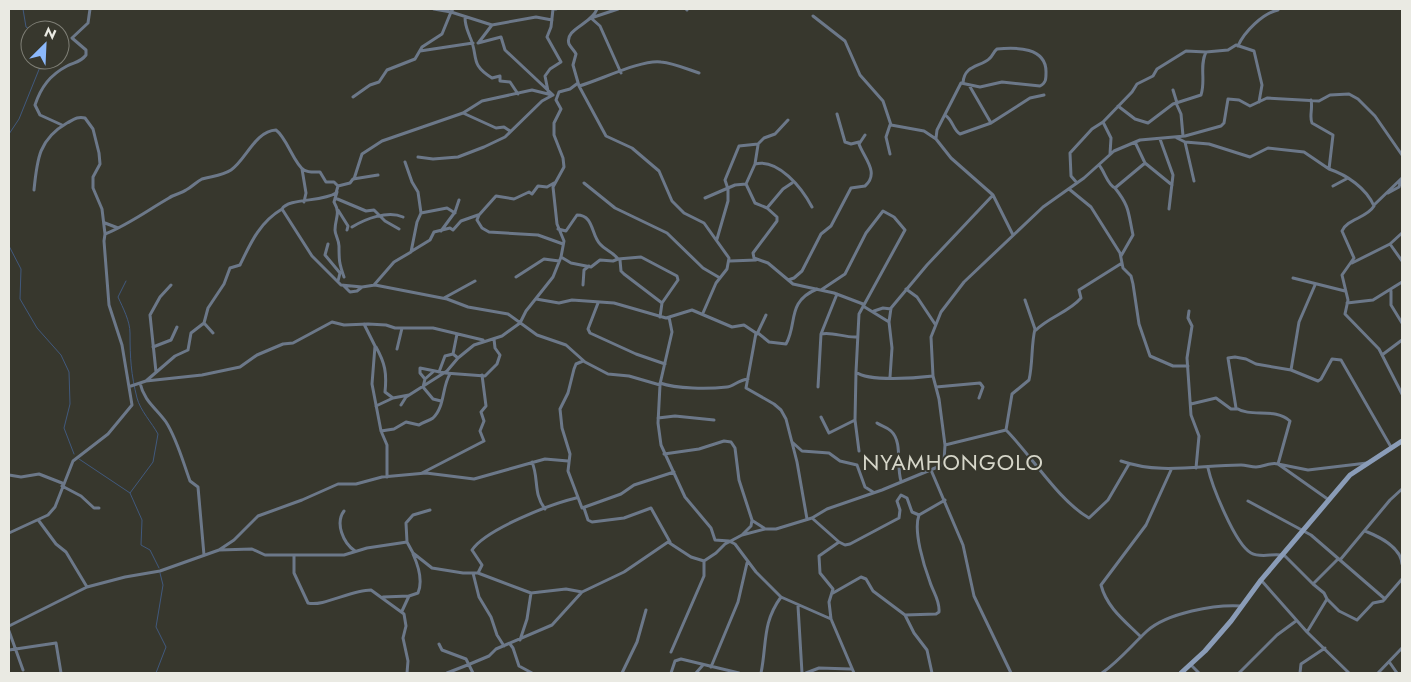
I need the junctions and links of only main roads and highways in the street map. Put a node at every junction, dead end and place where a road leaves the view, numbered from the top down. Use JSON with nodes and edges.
{"nodes":[{"id":1,"x":1402,"y":441,"type":"edge"},
{"id":2,"x":1181,"y":673,"type":"edge"}],
"edges":[{"from":1,"to":2,"type":"main road"}]}
